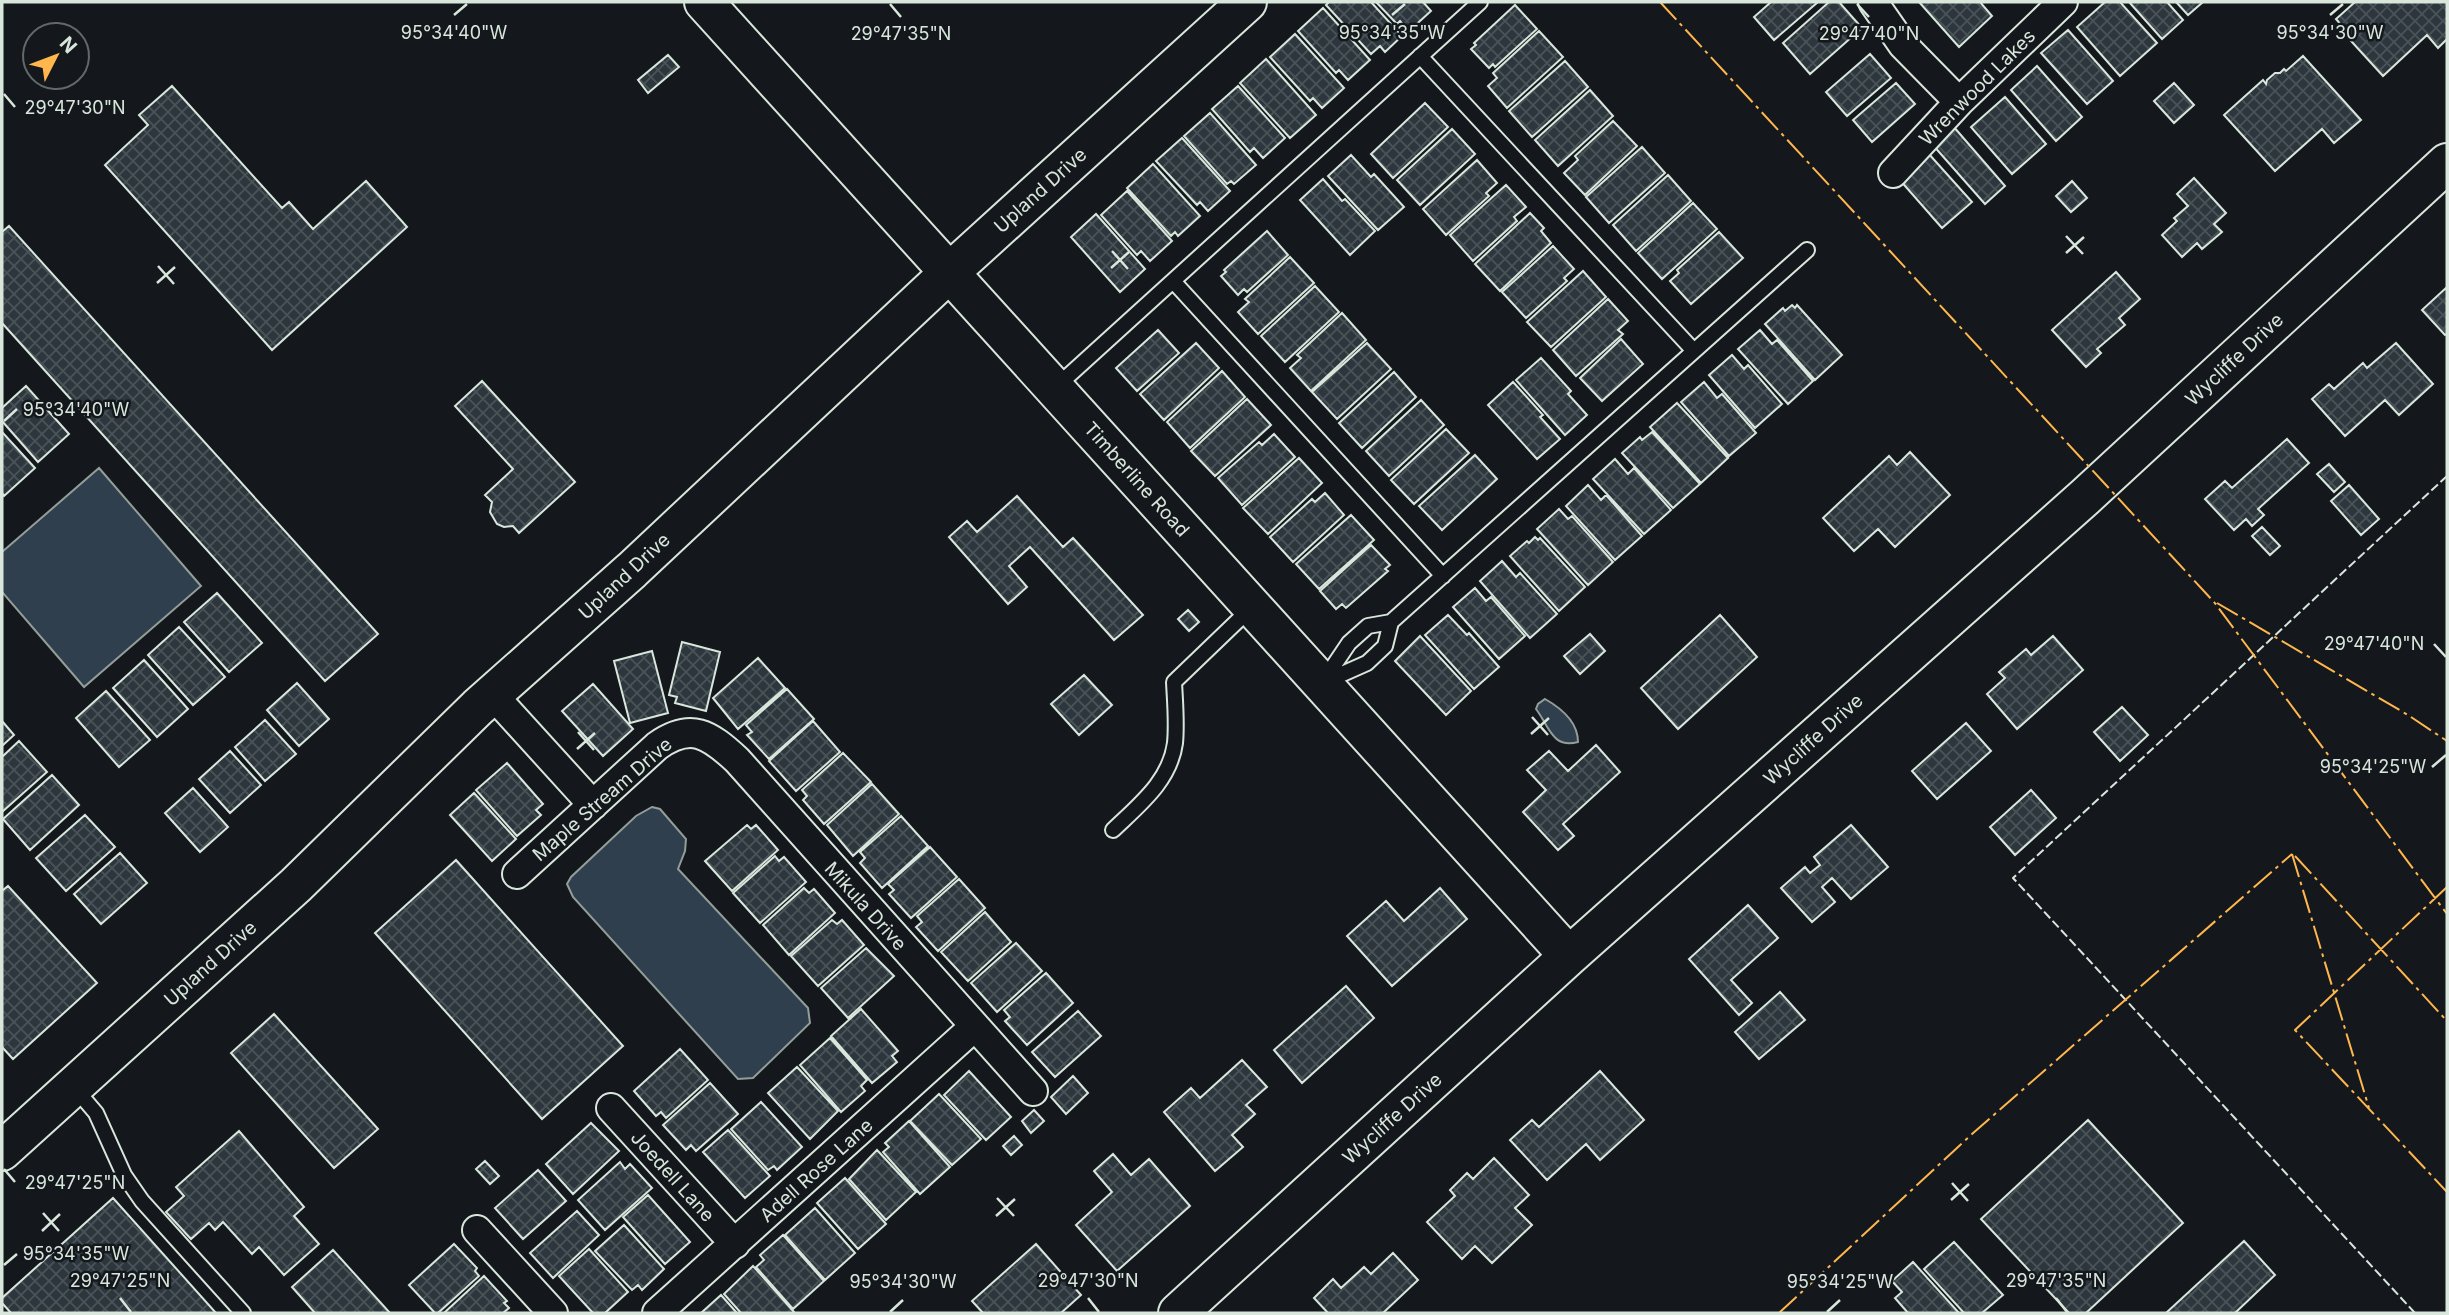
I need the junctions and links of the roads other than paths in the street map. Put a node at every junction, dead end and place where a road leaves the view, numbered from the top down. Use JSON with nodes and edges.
{"nodes":[{"id":1,"x":705,"y":2,"type":"edge"},
{"id":2,"x":1480,"y":2,"type":"edge"},
{"id":3,"x":1873,"y":2,"type":"edge"},
{"id":4,"x":2063,"y":2,"type":"edge"},
{"id":5,"x":1244,"y":3,"type":"edge"},
{"id":6,"x":1420,"y":56,"type":"junction"},
{"id":7,"x":1959,"y":102,"type":"junction"},
{"id":8,"x":2447,"y":163,"type":"edge"},
{"id":9,"x":1892,"y":173,"type":"dead end"},
{"id":10,"x":1807,"y":250,"type":"dead end"},
{"id":11,"x":950,"y":272,"type":"junction"},
{"id":12,"x":1173,"y":281,"type":"junction"},
{"id":13,"x":1694,"y":351,"type":"junction"},
{"id":14,"x":1055,"y":388,"type":"junction"},
{"id":15,"x":1443,"y":576,"type":"junction"},
{"id":16,"x":1252,"y":607,"type":"junction"},
{"id":17,"x":1391,"y":622,"type":"junction"},
{"id":18,"x":1322,"y":683,"type":"junction"},
{"id":19,"x":493,"y":695,"type":"junction"},
{"id":20,"x":691,"y":732,"type":"joint"},
{"id":21,"x":593,"y":805,"type":"junction"},
{"id":22,"x":1113,"y":830,"type":"dead end"},
{"id":23,"x":517,"y":874,"type":"dead end"},
{"id":24,"x":1569,"y":956,"type":"junction"},
{"id":25,"x":974,"y":1027,"type":"junction"},
{"id":26,"x":73,"y":1086,"type":"junction"},
{"id":27,"x":1033,"y":1091,"type":"dead end"},
{"id":28,"x":611,"y":1108,"type":"dead end"},
{"id":29,"x":2,"y":1151,"type":"edge"},
{"id":30,"x":477,"y":1230,"type":"dead end"},
{"id":31,"x":734,"y":1244,"type":"junction"},
{"id":32,"x":243,"y":1313,"type":"edge"},
{"id":33,"x":553,"y":1313,"type":"edge"},
{"id":34,"x":657,"y":1313,"type":"edge"},
{"id":35,"x":1178,"y":1313,"type":"edge"}],
"edges":[{"from":1,"to":11,"type":"street","name":"Timberline Road"},
{"from":2,"to":6,"type":"lane"},
{"from":3,"to":7,"type":"street"},
{"from":4,"to":7,"type":"street","name":"Wrenwood Lakes"},
{"from":5,"to":11,"type":"street","name":"Upland Drive"},
{"from":6,"to":12,"type":"lane"},
{"from":6,"to":13,"type":"lane"},
{"from":7,"to":9,"type":"street","name":"Wrenwood Lakes"},
{"from":8,"to":24,"type":"street","name":"Wycliffe Drive"},
{"from":10,"to":13,"type":"lane"},
{"from":11,"to":14,"type":"street","name":"Timberline Road"},
{"from":11,"to":19,"type":"street","name":"Upland Drive"},
{"from":12,"to":14,"type":"lane"},
{"from":12,"to":15,"type":"lane"},
{"from":13,"to":15,"type":"lane"},
{"from":14,"to":16,"type":"street","name":"Timberline Road"},
{"from":15,"to":17,"type":"lane"},
{"from":16,"to":18,"type":"street","name":"Timberline Road"},
{"from":16,"to":22,"type":"lane"},
{"from":17,"to":18,"type":"lane"},
{"from":17,"to":18,"type":"lane"},
{"from":18,"to":24,"type":"street","name":"Timberline Road"},
{"from":19,"to":21,"type":"street"},
{"from":19,"to":26,"type":"street","name":"Upland Drive"},
{"from":20,"to":21,"type":"street","name":"Maple Stream Drive"},
{"from":20,"to":25,"type":"street","name":"Mikula Drive"},
{"from":21,"to":23,"type":"street","name":"Maple Stream Drive"},
{"from":24,"to":35,"type":"street","name":"Wycliffe Drive"},
{"from":25,"to":27,"type":"street","name":"Mikula Drive"},
{"from":25,"to":31,"type":"street","name":"Adell Rose Lane"},
{"from":26,"to":29,"type":"street","name":"Upland Drive"},
{"from":26,"to":32,"type":"lane"},
{"from":28,"to":31,"type":"street","name":"Joedell Lane"},
{"from":30,"to":33,"type":"street"},
{"from":31,"to":34,"type":"street","name":"Adell Rose Lane"}]}
